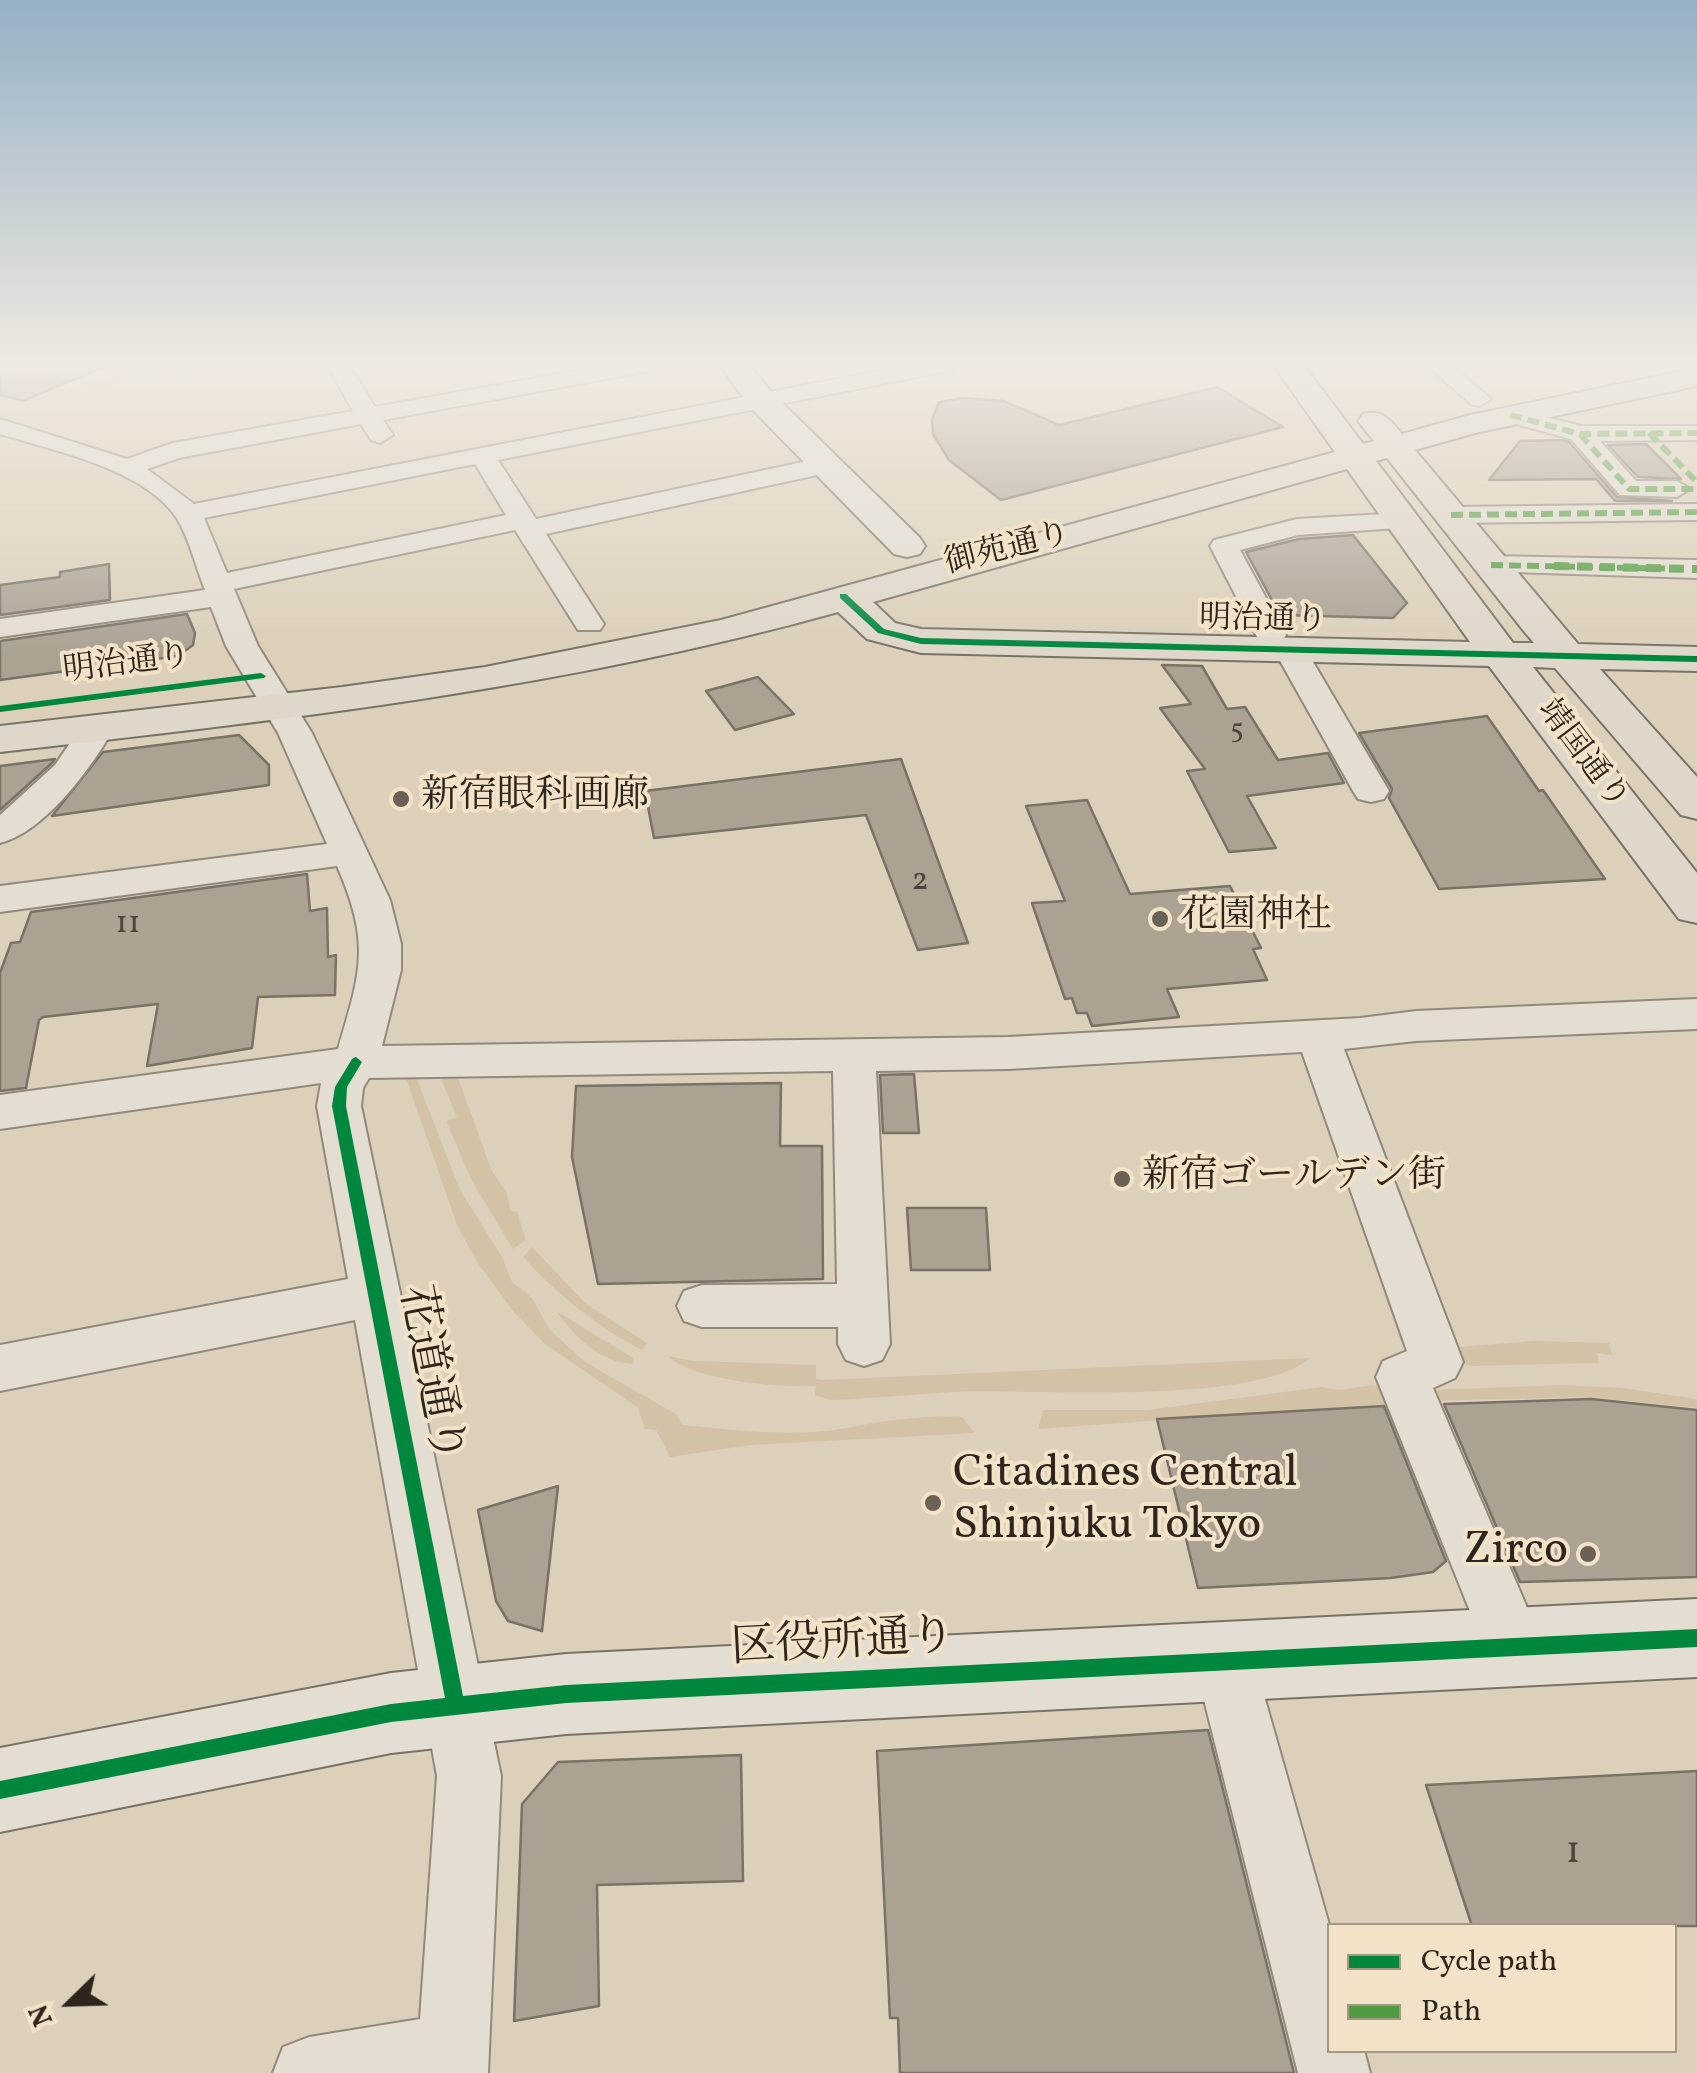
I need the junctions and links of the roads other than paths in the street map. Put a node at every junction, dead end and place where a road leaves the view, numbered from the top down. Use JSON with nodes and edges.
{"nodes":[{"id":1,"x":101,"y":460,"type":"edge"},
{"id":2,"x":149,"y":460,"type":"edge"},
{"id":3,"x":396,"y":460,"type":"edge"},
{"id":4,"x":457,"y":460,"type":"edge"},
{"id":5,"x":485,"y":460,"type":"edge"},
{"id":6,"x":821,"y":460,"type":"edge"},
{"id":7,"x":1282,"y":460,"type":"edge"},
{"id":8,"x":1306,"y":460,"type":"edge"},
{"id":9,"x":1358,"y":460,"type":"edge"},
{"id":10,"x":1406,"y":460,"type":"edge"},
{"id":11,"x":1603,"y":460,"type":"edge"},
{"id":12,"x":1676,"y":460,"type":"edge"},
{"id":13,"x":826,"y":465,"type":"junction"},
{"id":14,"x":126,"y":468,"type":"junction"},
{"id":15,"x":402,"y":470,"type":"junction"},
{"id":16,"x":1694,"y":478,"type":"edge"},
{"id":17,"x":1042,"y":510,"type":"junction"},
{"id":18,"x":1697,"y":512,"type":"edge"},
{"id":19,"x":188,"y":513,"type":"junction"},
{"id":20,"x":1451,"y":514,"type":"junction"},
{"id":21,"x":1402,"y":521,"type":"junction"},
{"id":22,"x":526,"y":524,"type":"junction"},
{"id":23,"x":1076,"y":534,"type":"junction"},
{"id":24,"x":907,"y":546,"type":"junction"},
{"id":25,"x":1491,"y":565,"type":"junction"},
{"id":26,"x":1697,"y":569,"type":"edge"},
{"id":27,"x":864,"y":579,"type":"junction"},
{"id":28,"x":220,"y":591,"type":"junction"},
{"id":29,"x":589,"y":624,"type":"junction"},
{"id":30,"x":0,"y":628,"type":"edge"},
{"id":31,"x":1281,"y":642,"type":"junction"},
{"id":32,"x":1697,"y":644,"type":"edge"},
{"id":33,"x":1497,"y":647,"type":"junction"},
{"id":34,"x":1561,"y":648,"type":"junction"},
{"id":35,"x":1697,"y":660,"type":"edge"},
{"id":36,"x":270,"y":692,"type":"junction"},
{"id":37,"x":0,"y":709,"type":"edge"},
{"id":38,"x":97,"y":728,"type":"junction"},
{"id":39,"x":0,"y":739,"type":"edge"},
{"id":40,"x":1371,"y":791,"type":"dead end"},
{"id":41,"x":1696,"y":802,"type":"edge"},
{"id":42,"x":0,"y":832,"type":"edge"},
{"id":43,"x":346,"y":853,"type":"junction"},
{"id":44,"x":0,"y":899,"type":"edge"},
{"id":45,"x":1697,"y":908,"type":"edge"},
{"id":46,"x":1697,"y":1014,"type":"edge"},
{"id":47,"x":1317,"y":1036,"type":"junction"},
{"id":48,"x":854,"y":1057,"type":"junction"},
{"id":49,"x":356,"y":1062,"type":"junction"},
{"id":50,"x":0,"y":1112,"type":"edge"},
{"id":51,"x":376,"y":1296,"type":"junction"},
{"id":52,"x":702,"y":1306,"type":"dead end"},
{"id":53,"x":0,"y":1368,"type":"edge"},
{"id":54,"x":1697,"y":1638,"type":"edge"},
{"id":55,"x":1513,"y":1645,"type":"junction"},
{"id":56,"x":1225,"y":1664,"type":"junction"},
{"id":57,"x":455,"y":1704,"type":"junction"},
{"id":58,"x":0,"y":1790,"type":"edge"},
{"id":59,"x":1327,"y":2047,"type":"edge"},
{"id":60,"x":453,"y":2061,"type":"edge"},
{"id":61,"x":309,"y":2073,"type":"edge"}],
"edges":[{"from":1,"to":14,"type":"street"},
{"from":2,"to":14,"type":"street"},
{"from":3,"to":15,"type":"street"},
{"from":4,"to":15,"type":"street"},
{"from":5,"to":22,"type":"street"},
{"from":6,"to":13,"type":"street"},
{"from":7,"to":17,"type":"main road","name":"御苑通り"},
{"from":8,"to":23,"type":"main road","name":"御苑通り"},
{"from":9,"to":21,"type":"main road","name":"靖国通り"},
{"from":10,"to":20,"type":"main road","name":"靖国通り"},
{"from":11,"to":16,"type":"street"},
{"from":12,"to":16,"type":"street"},
{"from":13,"to":22,"type":"street"},
{"from":13,"to":24,"type":"street"},
{"from":14,"to":19,"type":"street"},
{"from":15,"to":19,"type":"street"},
{"from":17,"to":23,"type":"main road"},
{"from":17,"to":24,"type":"main road","name":"御苑通り"},
{"from":18,"to":20,"type":"street"},
{"from":19,"to":28,"type":"street","name":"花道通り"},
{"from":20,"to":25,"type":"main road","name":"靖国通り"},
{"from":21,"to":31,"type":"street"},
{"from":21,"to":33,"type":"main road","name":"靖国通り"},
{"from":22,"to":28,"type":"street"},
{"from":22,"to":29,"type":"street"},
{"from":23,"to":27,"type":"main road","name":"御苑通り"},
{"from":24,"to":27,"type":"main road","name":"御苑通り"},
{"from":25,"to":26,"type":"street"},
{"from":25,"to":34,"type":"main road","name":"靖国通り"},
{"from":27,"to":29,"type":"main road","name":"明治通り"},
{"from":27,"to":31,"type":"main road","name":"明治通り"},
{"from":27,"to":36,"type":"main road","name":"明治通り"},
{"from":28,"to":30,"type":"street"},
{"from":28,"to":36,"type":"street","name":"花道通り"},
{"from":29,"to":36,"type":"main road","name":"明治通り"},
{"from":31,"to":33,"type":"main road","name":"明治通り"},
{"from":31,"to":40,"type":"street"},
{"from":32,"to":34,"type":"main road","name":"明治通り"},
{"from":33,"to":34,"type":"main road","name":"明治通り"},
{"from":33,"to":45,"type":"main road","name":"靖国通り"},
{"from":34,"to":35,"type":"main road","name":"明治通り"},
{"from":34,"to":41,"type":"main road","name":"靖国通り"},
{"from":36,"to":37,"type":"main road","name":"明治通り"},
{"from":36,"to":38,"type":"main road","name":"明治通り"},
{"from":36,"to":43,"type":"street","name":"花道通り"},
{"from":38,"to":39,"type":"main road","name":"明治通り"},
{"from":38,"to":42,"type":"street"},
{"from":43,"to":44,"type":"street"},
{"from":43,"to":49,"type":"street","name":"花道通り"},
{"from":46,"to":47,"type":"street"},
{"from":47,"to":48,"type":"street"},
{"from":47,"to":55,"type":"street"},
{"from":48,"to":49,"type":"street"},
{"from":48,"to":52,"type":"street"},
{"from":49,"to":50,"type":"street"},
{"from":49,"to":51,"type":"street","name":"花道通り"},
{"from":51,"to":53,"type":"street"},
{"from":51,"to":57,"type":"street","name":"花道通り"},
{"from":54,"to":55,"type":"street","name":"区役所通り"},
{"from":55,"to":56,"type":"street","name":"区役所通り"},
{"from":56,"to":57,"type":"street","name":"区役所通り"},
{"from":56,"to":59,"type":"street"},
{"from":57,"to":58,"type":"street","name":"区役所通り"},
{"from":57,"to":60,"type":"street","name":"花道通り"},
{"from":60,"to":61,"type":"street"}]}
